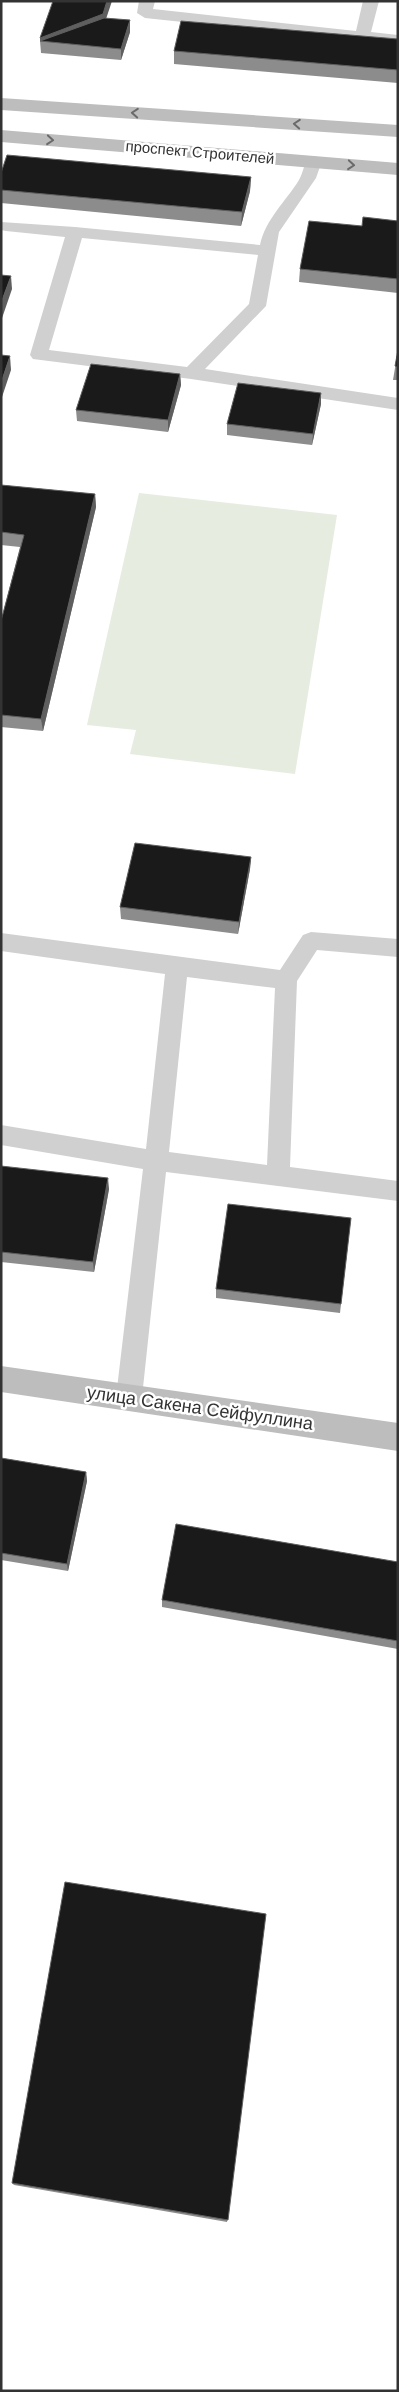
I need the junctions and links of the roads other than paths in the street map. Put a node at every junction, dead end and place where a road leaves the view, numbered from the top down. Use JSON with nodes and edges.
{"nodes":[{"id":1,"x":147,"y":1,"type":"edge"},
{"id":2,"x":370,"y":1,"type":"edge"},
{"id":3,"x":362,"y":36,"type":"junction"},
{"id":4,"x":398,"y":40,"type":"edge"},
{"id":5,"x":1,"y":104,"type":"edge"},
{"id":6,"x":398,"y":131,"type":"edge"},
{"id":7,"x":1,"y":136,"type":"edge"},
{"id":8,"x":314,"y":161,"type":"junction"},
{"id":9,"x":398,"y":169,"type":"edge"},
{"id":10,"x":6,"y":226,"type":"dead end"},
{"id":11,"x":75,"y":232,"type":"junction"},
{"id":12,"x":268,"y":251,"type":"junction"},
{"id":13,"x":191,"y":373,"type":"junction"},
{"id":14,"x":398,"y":404,"type":"edge"},
{"id":15,"x":1,"y":942,"type":"edge"},
{"id":16,"x":398,"y":948,"type":"edge"},
{"id":17,"x":178,"y":967,"type":"junction"},
{"id":18,"x":286,"y":980,"type":"junction"},
{"id":19,"x":1,"y":1134,"type":"edge"},
{"id":20,"x":156,"y":1161,"type":"junction"},
{"id":21,"x":278,"y":1176,"type":"junction"},
{"id":22,"x":398,"y":1191,"type":"edge"},
{"id":23,"x":1,"y":1379,"type":"edge"},
{"id":24,"x":129,"y":1397,"type":"junction"},
{"id":25,"x":398,"y":1437,"type":"edge"}],
"edges":[{"from":1,"to":3,"type":"lane"},
{"from":2,"to":3,"type":"lane"},
{"from":3,"to":4,"type":"lane"},
{"from":6,"to":5,"type":"street","name":"проспект Строителей","one_way":true},
{"from":7,"to":8,"type":"street","name":"проспект Строителей","one_way":true},
{"from":8,"to":9,"type":"street","name":"проспект Строителей","one_way":true},
{"from":8,"to":12,"type":"lane"},
{"from":10,"to":11,"type":"lane"},
{"from":11,"to":12,"type":"lane"},
{"from":11,"to":13,"type":"lane"},
{"from":12,"to":13,"type":"lane"},
{"from":13,"to":14,"type":"lane"},
{"from":15,"to":17,"type":"lane"},
{"from":16,"to":18,"type":"lane"},
{"from":17,"to":18,"type":"lane"},
{"from":17,"to":20,"type":"lane"},
{"from":18,"to":21,"type":"lane"},
{"from":19,"to":20,"type":"lane"},
{"from":20,"to":21,"type":"lane"},
{"from":20,"to":24,"type":"lane"},
{"from":21,"to":22,"type":"lane"},
{"from":23,"to":24,"type":"street","name":"улица Сакена Сейфуллина"},
{"from":24,"to":25,"type":"street","name":"улица Сакена Сейфуллина"}]}
